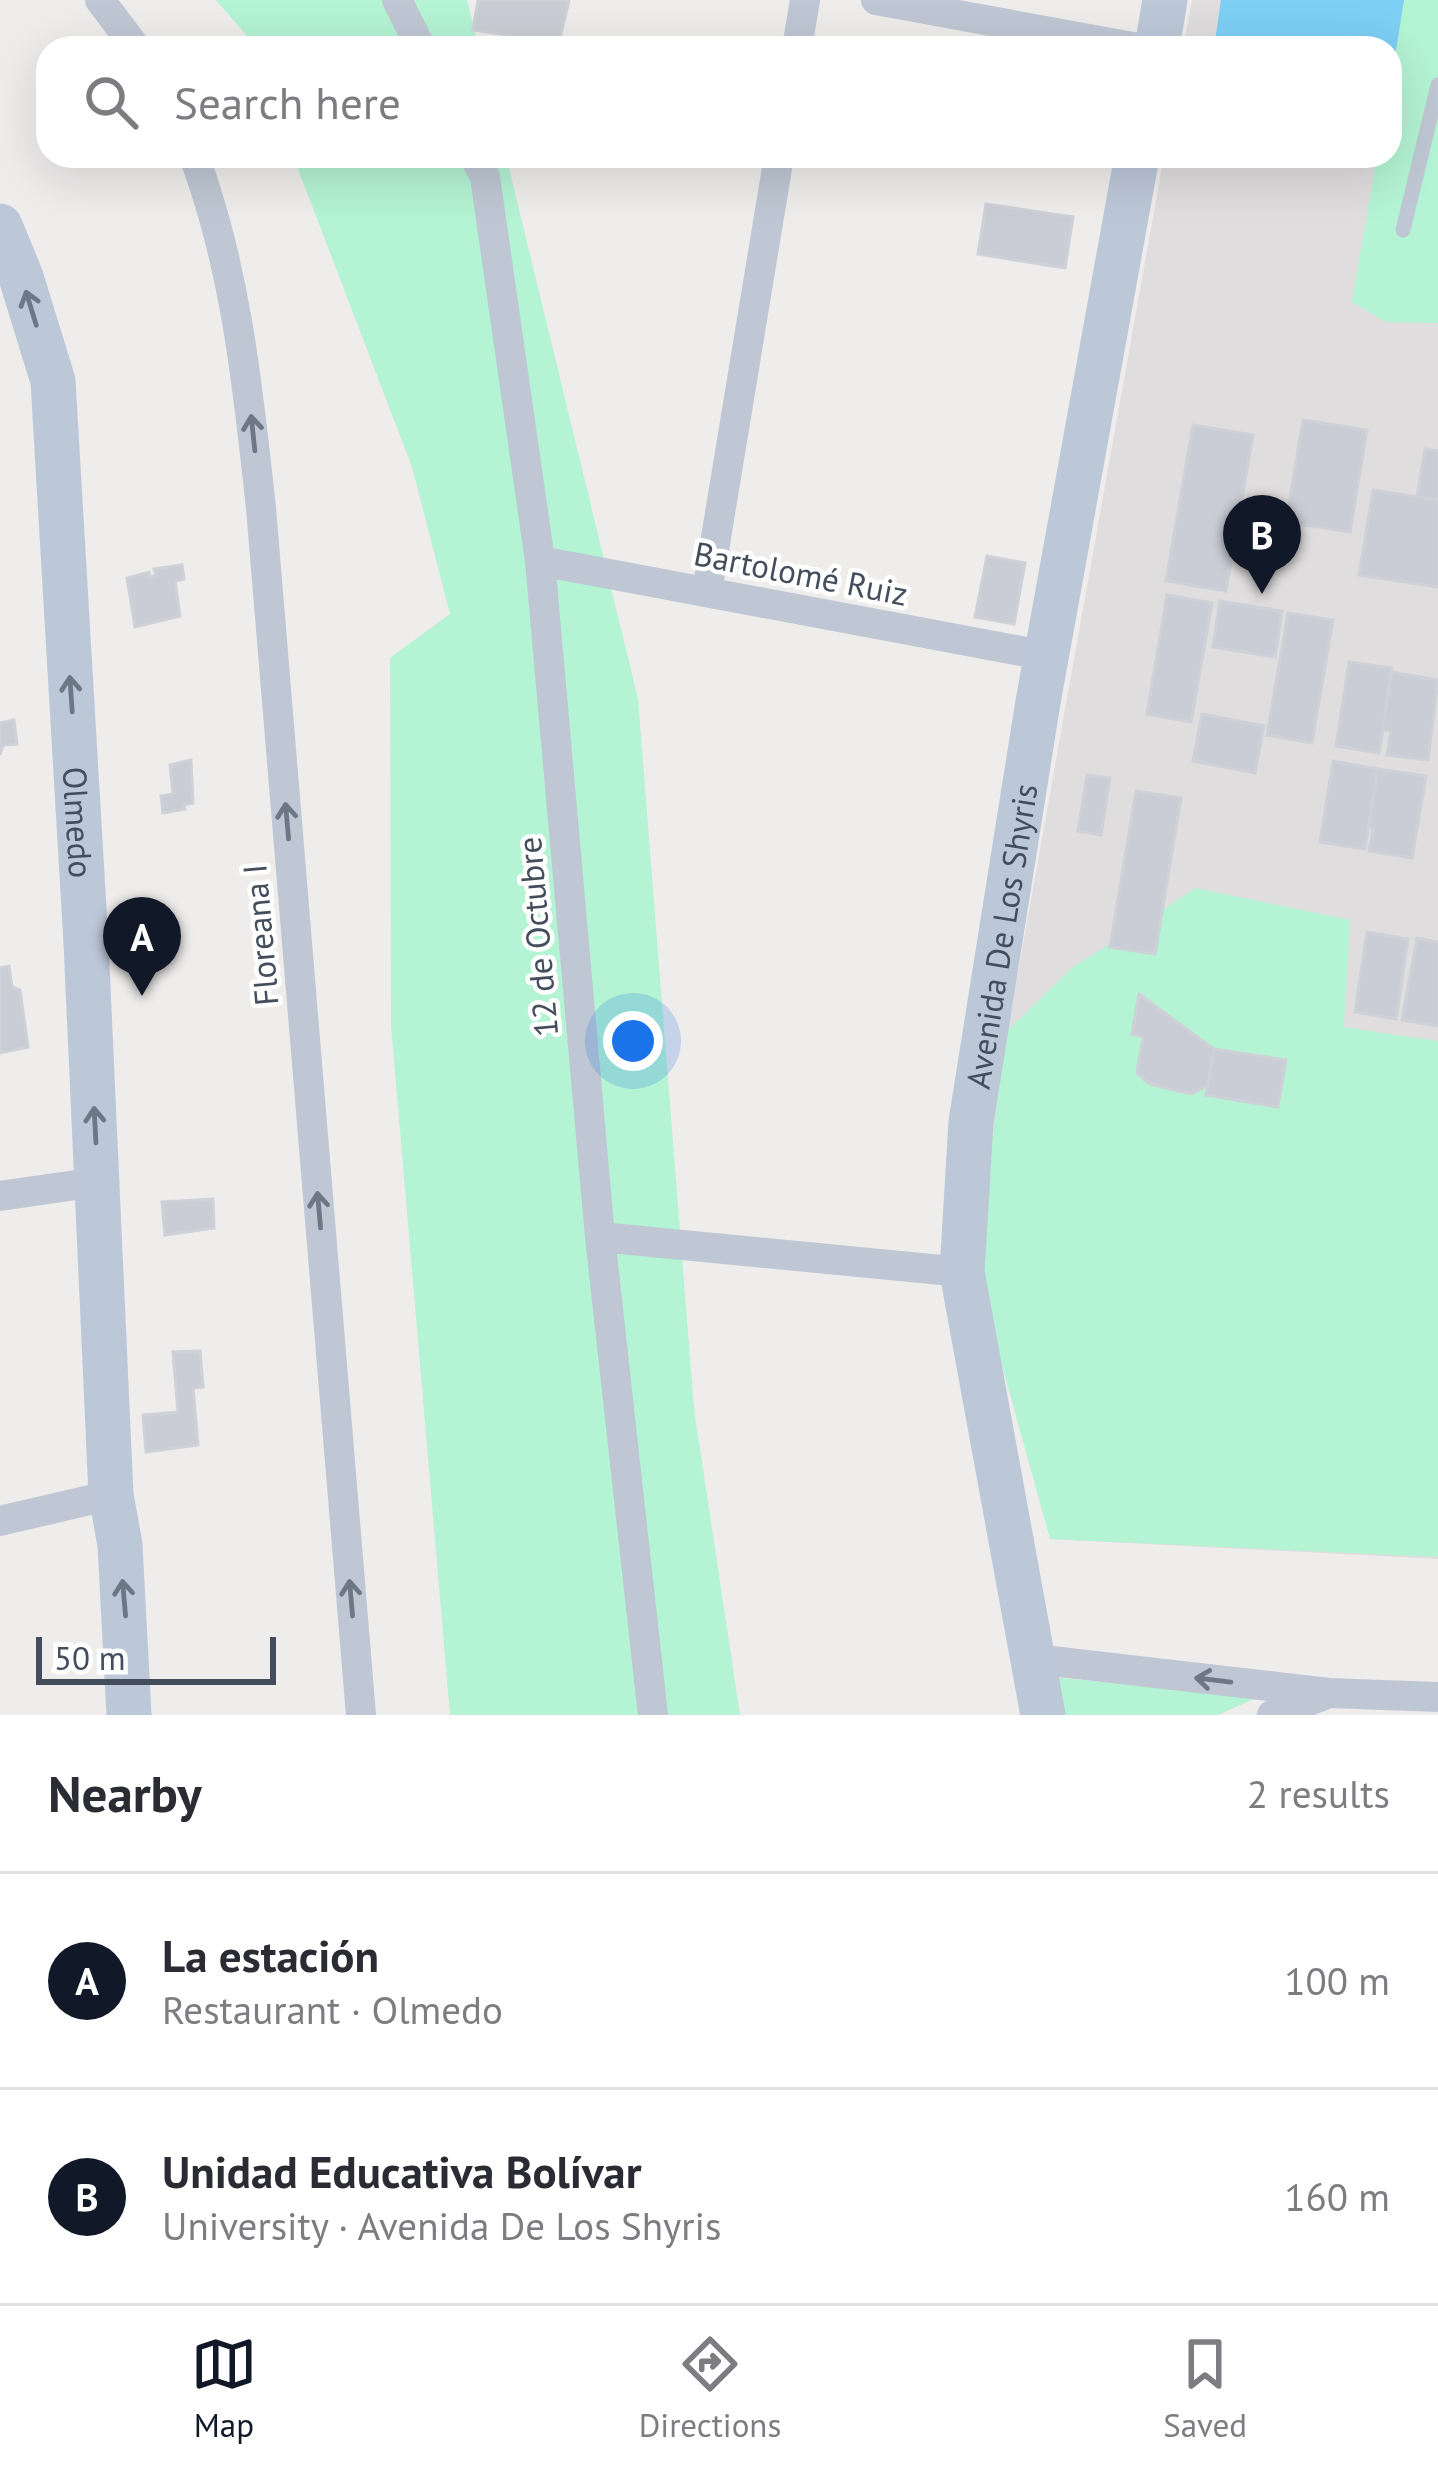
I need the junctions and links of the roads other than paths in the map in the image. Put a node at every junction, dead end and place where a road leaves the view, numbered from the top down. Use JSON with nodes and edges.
{"nodes":[{"id":1,"x":100,"y":0,"type":"edge"},
{"id":2,"x":398,"y":0,"type":"edge"},
{"id":3,"x":805,"y":0,"type":"edge"},
{"id":4,"x":876,"y":0,"type":"edge"},
{"id":5,"x":1165,"y":0,"type":"edge"},
{"id":6,"x":127,"y":36,"type":"edge"},
{"id":7,"x":415,"y":36,"type":"edge"},
{"id":8,"x":799,"y":36,"type":"edge"},
{"id":9,"x":1072,"y":36,"type":"edge"},
{"id":10,"x":1158,"y":36,"type":"edge"},
{"id":11,"x":1438,"y":85,"type":"edge"},
{"id":12,"x":198,"y":168,"type":"edge"},
{"id":13,"x":480,"y":168,"type":"edge"},
{"id":14,"x":777,"y":168,"type":"edge"},
{"id":15,"x":1135,"y":168,"type":"edge"},
{"id":16,"x":0,"y":226,"type":"edge"},
{"id":17,"x":1403,"y":230,"type":"dead end"},
{"id":18,"x":540,"y":560,"type":"junction"},
{"id":19,"x":707,"y":592,"type":"junction"},
{"id":20,"x":1048,"y":656,"type":"junction"},
{"id":21,"x":97,"y":1182,"type":"junction"},
{"id":22,"x":0,"y":1196,"type":"edge"},
{"id":23,"x":600,"y":1237,"type":"junction"},
{"id":24,"x":962,"y":1272,"type":"junction"},
{"id":25,"x":111,"y":1495,"type":"junction"},
{"id":26,"x":0,"y":1521,"type":"edge"},
{"id":27,"x":1034,"y":1659,"type":"junction"},
{"id":28,"x":1329,"y":1693,"type":"junction"},
{"id":29,"x":1438,"y":1697,"type":"edge"},
{"id":30,"x":1362,"y":1705,"type":"edge"},
{"id":31,"x":129,"y":1715,"type":"edge"},
{"id":32,"x":362,"y":1715,"type":"edge"},
{"id":33,"x":653,"y":1715,"type":"edge"},
{"id":34,"x":1043,"y":1715,"type":"edge"},
{"id":35,"x":1272,"y":1715,"type":"edge"}],
"edges":[{"from":1,"to":6,"type":"street"},
{"from":2,"to":7,"type":"street"},
{"from":3,"to":8,"type":"street"},
{"from":4,"to":9,"type":"street"},
{"from":5,"to":10,"type":"street"},
{"from":11,"to":17,"type":"lane"},
{"from":32,"to":12,"type":"street","name":"Floreana I","one_way":true},
{"from":13,"to":18,"type":"street","name":"12 de Octubre"},
{"from":14,"to":19,"type":"street"},
{"from":15,"to":20,"type":"street","name":"Avenida De Los Shyris"},
{"from":21,"to":16,"type":"street","name":"Olmedo","one_way":true},
{"from":18,"to":19,"type":"street","name":"Bartolomé Ruiz"},
{"from":18,"to":23,"type":"street","name":"12 de Octubre"},
{"from":19,"to":20,"type":"street","name":"Bartolomé Ruiz"},
{"from":20,"to":24,"type":"street","name":"Avenida De Los Shyris"},
{"from":21,"to":22,"type":"street"},
{"from":21,"to":25,"type":"street","name":"Olmedo"},
{"from":23,"to":24,"type":"street"},
{"from":23,"to":33,"type":"street","name":"12 de Octubre"},
{"from":24,"to":27,"type":"street","name":"Avenida De Los Shyris"},
{"from":25,"to":26,"type":"street"},
{"from":31,"to":25,"type":"street","name":"Olmedo","one_way":true},
{"from":28,"to":27,"type":"street","one_way":true},
{"from":27,"to":34,"type":"street","name":"Avenida De Los Shyris"},
{"from":28,"to":30,"type":"street"},
{"from":28,"to":35,"type":"street"},
{"from":29,"to":30,"type":"street"}]}
